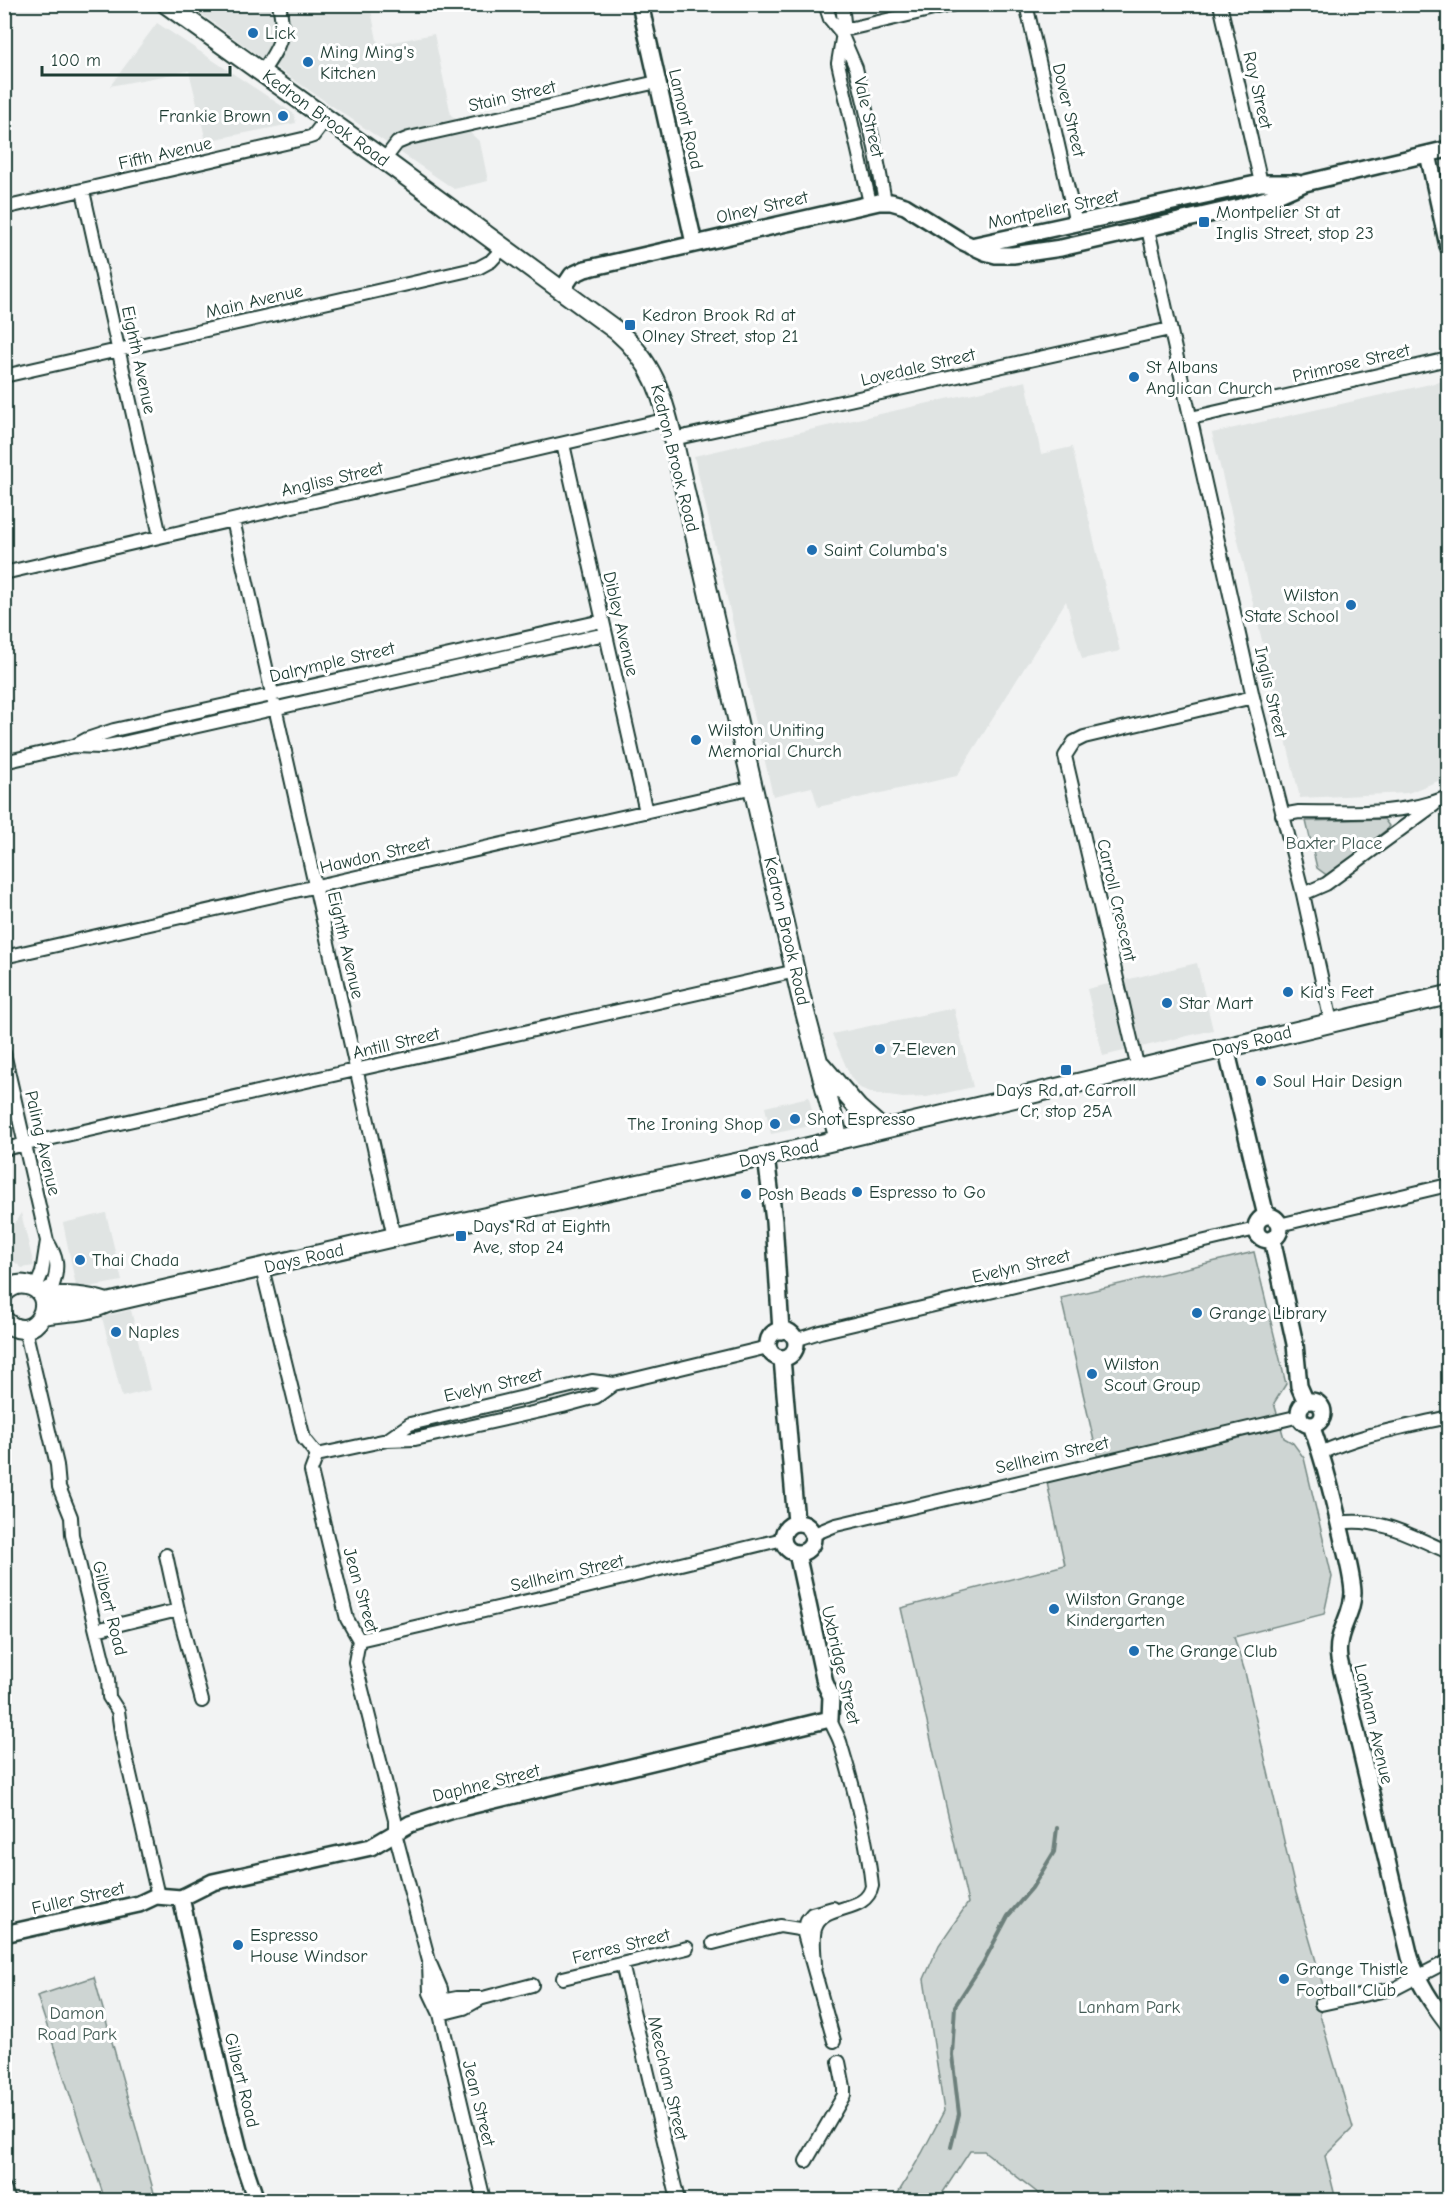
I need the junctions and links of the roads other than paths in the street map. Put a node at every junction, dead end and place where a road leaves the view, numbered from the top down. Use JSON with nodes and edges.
{"nodes":[{"id":1,"x":166,"y":4,"type":"edge"},
{"id":2,"x":279,"y":4,"type":"edge"},
{"id":3,"x":640,"y":4,"type":"edge"},
{"id":4,"x":825,"y":4,"type":"edge"},
{"id":5,"x":842,"y":4,"type":"edge"},
{"id":6,"x":955,"y":4,"type":"edge"},
{"id":7,"x":1026,"y":4,"type":"edge"},
{"id":8,"x":1220,"y":4,"type":"edge"},
{"id":9,"x":841,"y":35,"type":"junction"},
{"id":10,"x":262,"y":72,"type":"junction"},
{"id":11,"x":657,"y":82,"type":"junction"},
{"id":12,"x":326,"y":119,"type":"junction"},
{"id":13,"x":1449,"y":149,"type":"edge"},
{"id":14,"x":1428,"y":154,"type":"junction"},
{"id":15,"x":384,"y":160,"type":"junction"},
{"id":16,"x":1261,"y":183,"type":"junction"},
{"id":17,"x":1305,"y":183,"type":"junction"},
{"id":18,"x":83,"y":191,"type":"junction"},
{"id":19,"x":878,"y":202,"type":"junction"},
{"id":20,"x":4,"y":208,"type":"edge"},
{"id":21,"x":1076,"y":224,"type":"junction"},
{"id":22,"x":1148,"y":229,"type":"junction"},
{"id":23,"x":694,"y":243,"type":"junction"},
{"id":24,"x":971,"y":246,"type":"junction"},
{"id":25,"x":1449,"y":246,"type":"edge"},
{"id":26,"x":504,"y":247,"type":"junction"},
{"id":27,"x":562,"y":290,"type":"junction"},
{"id":28,"x":1170,"y":329,"type":"junction"},
{"id":29,"x":118,"y":350,"type":"junction"},
{"id":30,"x":1449,"y":358,"type":"edge"},
{"id":31,"x":4,"y":376,"type":"edge"},
{"id":32,"x":1191,"y":418,"type":"junction"},
{"id":33,"x":668,"y":419,"type":"junction"},
{"id":34,"x":673,"y":439,"type":"junction"},
{"id":35,"x":563,"y":444,"type":"junction"},
{"id":36,"x":233,"y":520,"type":"junction"},
{"id":37,"x":160,"y":537,"type":"junction"},
{"id":38,"x":4,"y":573,"type":"edge"},
{"id":39,"x":602,"y":621,"type":"junction"},
{"id":40,"x":605,"y":634,"type":"junction"},
{"id":41,"x":271,"y":694,"type":"junction"},
{"id":42,"x":1253,"y":697,"type":"junction"},
{"id":43,"x":274,"y":709,"type":"junction"},
{"id":44,"x":73,"y":746,"type":"junction"},
{"id":45,"x":4,"y":762,"type":"edge"},
{"id":46,"x":754,"y":787,"type":"junction"},
{"id":47,"x":1443,"y":800,"type":"edge"},
{"id":48,"x":1389,"y":810,"type":"junction"},
{"id":49,"x":646,"y":812,"type":"junction"},
{"id":50,"x":1282,"y":815,"type":"junction"},
{"id":51,"x":1396,"y":832,"type":"junction"},
{"id":52,"x":315,"y":888,"type":"junction"},
{"id":53,"x":1303,"y":894,"type":"junction"},
{"id":54,"x":4,"y":957,"type":"edge"},
{"id":55,"x":796,"y":971,"type":"junction"},
{"id":56,"x":1449,"y":995,"type":"edge"},
{"id":57,"x":1331,"y":1022,"type":"junction"},
{"id":58,"x":1226,"y":1048,"type":"junction"},
{"id":59,"x":4,"y":1053,"type":"edge"},
{"id":60,"x":816,"y":1059,"type":"junction"},
{"id":61,"x":1138,"y":1069,"type":"junction"},
{"id":62,"x":356,"y":1070,"type":"junction"},
{"id":63,"x":882,"y":1129,"type":"junction"},
{"id":64,"x":838,"y":1140,"type":"junction"},
{"id":65,"x":25,"y":1145,"type":"junction"},
{"id":66,"x":4,"y":1149,"type":"edge"},
{"id":67,"x":766,"y":1156,"type":"junction"},
{"id":68,"x":1449,"y":1185,"type":"edge"},
{"id":69,"x":1266,"y":1216,"type":"junction"},
{"id":70,"x":1279,"y":1225,"type":"junction"},
{"id":71,"x":1256,"y":1229,"type":"junction"},
{"id":72,"x":394,"y":1237,"type":"junction"},
{"id":73,"x":1272,"y":1239,"type":"junction"},
{"id":74,"x":262,"y":1268,"type":"junction"},
{"id":75,"x":8,"y":1284,"type":"edge"},
{"id":76,"x":40,"y":1299,"type":"junction"},
{"id":77,"x":5,"y":1321,"type":"edge"},
{"id":78,"x":25,"y":1329,"type":"junction"},
{"id":79,"x":782,"y":1331,"type":"junction"},
{"id":80,"x":795,"y":1341,"type":"junction"},
{"id":81,"x":768,"y":1347,"type":"junction"},
{"id":82,"x":782,"y":1358,"type":"junction"},
{"id":83,"x":614,"y":1384,"type":"junction"},
{"id":84,"x":1306,"y":1414,"type":"junction"},
{"id":85,"x":1449,"y":1417,"type":"edge"},
{"id":86,"x":387,"y":1440,"type":"junction"},
{"id":87,"x":1322,"y":1453,"type":"junction"},
{"id":88,"x":317,"y":1455,"type":"junction"},
{"id":89,"x":795,"y":1522,"type":"junction"},
{"id":90,"x":1339,"y":1523,"type":"junction"},
{"id":91,"x":814,"y":1534,"type":"junction"},
{"id":92,"x":783,"y":1539,"type":"junction"},
{"id":93,"x":1449,"y":1552,"type":"edge"},
{"id":94,"x":797,"y":1553,"type":"junction"},
{"id":95,"x":166,"y":1555,"type":"dead end"},
{"id":96,"x":178,"y":1610,"type":"junction"},
{"id":97,"x":96,"y":1630,"type":"junction"},
{"id":98,"x":359,"y":1640,"type":"junction"},
{"id":99,"x":202,"y":1701,"type":"dead end"},
{"id":100,"x":830,"y":1719,"type":"junction"},
{"id":101,"x":395,"y":1833,"type":"junction"},
{"id":102,"x":158,"y":1896,"type":"junction"},
{"id":103,"x":181,"y":1898,"type":"junction"},
{"id":104,"x":843,"y":1908,"type":"junction"},
{"id":105,"x":809,"y":1929,"type":"junction"},
{"id":106,"x":4,"y":1934,"type":"edge"},
{"id":107,"x":713,"y":1943,"type":"dead end"},
{"id":108,"x":687,"y":1948,"type":"dead end"},
{"id":109,"x":1449,"y":1961,"type":"edge"},
{"id":110,"x":622,"y":1964,"type":"junction"},
{"id":111,"x":563,"y":1978,"type":"dead end"},
{"id":112,"x":1416,"y":1978,"type":"junction"},
{"id":113,"x":532,"y":1985,"type":"dead end"},
{"id":114,"x":1321,"y":2004,"type":"dead end"},
{"id":115,"x":438,"y":2006,"type":"junction"},
{"id":116,"x":1449,"y":2025,"type":"edge"},
{"id":117,"x":834,"y":2041,"type":"dead end"},
{"id":118,"x":839,"y":2062,"type":"dead end"},
{"id":119,"x":806,"y":2161,"type":"dead end"},
{"id":120,"x":4,"y":2188,"type":"edge"},
{"id":121,"x":9,"y":2200,"type":"edge"},
{"id":122,"x":256,"y":2200,"type":"edge"},
{"id":123,"x":484,"y":2200,"type":"edge"},
{"id":124,"x":678,"y":2200,"type":"edge"}],
"edges":[{"from":1,"to":10,"type":"main road","name":"Kedron Brook Road"},
{"from":2,"to":10,"type":"street"},
{"from":3,"to":11,"type":"street","name":"Lamont Road"},
{"from":4,"to":9,"type":"street","name":"Vale Street"},
{"from":5,"to":9,"type":"street","name":"Vale Street"},
{"from":6,"to":9,"type":"street"},
{"from":7,"to":21,"type":"street","name":"Dover Street"},
{"from":8,"to":16,"type":"street","name":"Ray Street"},
{"from":9,"to":19,"type":"street","name":"Vale Street"},
{"from":9,"to":19,"type":"street","name":"Vale Street"},
{"from":10,"to":12,"type":"main road","name":"Kedron Brook Road"},
{"from":11,"to":15,"type":"street","name":"Stain Street"},
{"from":11,"to":23,"type":"street","name":"Lamont Road"},
{"from":12,"to":15,"type":"main road","name":"Kedron Brook Road"},
{"from":12,"to":18,"type":"street","name":"Fifth Avenue"},
{"from":13,"to":14,"type":"street","name":"Montpelier Street"},
{"from":14,"to":17,"type":"street","name":"Montpelier Street"},
{"from":14,"to":25,"type":"street"},
{"from":15,"to":26,"type":"main road","name":"Kedron Brook Road"},
{"from":16,"to":17,"type":"street","name":"Montpelier Street"},
{"from":16,"to":21,"type":"street","name":"Montpelier Street"},
{"from":17,"to":22,"type":"street","name":"Montpelier Street"},
{"from":18,"to":20,"type":"street","name":"Fifth Avenue"},
{"from":18,"to":29,"type":"street","name":"Eighth Avenue"},
{"from":19,"to":23,"type":"street","name":"Olney Street"},
{"from":19,"to":24,"type":"street"},
{"from":21,"to":24,"type":"street","name":"Montpelier Street"},
{"from":22,"to":24,"type":"street","name":"Montpelier Street"},
{"from":22,"to":28,"type":"street","name":"Inglis Street"},
{"from":23,"to":27,"type":"street","name":"Olney Street"},
{"from":26,"to":27,"type":"main road","name":"Kedron Brook Road"},
{"from":26,"to":29,"type":"street","name":"Main Avenue"},
{"from":27,"to":33,"type":"main road","name":"Kedron Brook Road"},
{"from":28,"to":32,"type":"street","name":"Inglis Street"},
{"from":28,"to":34,"type":"street","name":"Lovedale Street"},
{"from":29,"to":31,"type":"street","name":"Main Avenue"},
{"from":29,"to":37,"type":"street","name":"Eighth Avenue"},
{"from":30,"to":32,"type":"street","name":"Primrose Street"},
{"from":32,"to":42,"type":"street","name":"Inglis Street"},
{"from":33,"to":34,"type":"main road","name":"Kedron Brook Road"},
{"from":33,"to":35,"type":"street","name":"Angliss Street"},
{"from":34,"to":46,"type":"main road","name":"Kedron Brook Road"},
{"from":35,"to":36,"type":"street","name":"Angliss Street"},
{"from":35,"to":39,"type":"street","name":"Dibley Avenue"},
{"from":36,"to":37,"type":"street","name":"Angliss Street"},
{"from":36,"to":41,"type":"street","name":"Eighth Avenue"},
{"from":37,"to":38,"type":"street","name":"Angliss Street"},
{"from":39,"to":40,"type":"street","name":"Dibley Avenue"},
{"from":39,"to":41,"type":"street","name":"Dalrymple Street"},
{"from":40,"to":43,"type":"street","name":"Dalrymple Street"},
{"from":40,"to":49,"type":"street","name":"Dibley Avenue"},
{"from":41,"to":43,"type":"street","name":"Eighth Avenue"},
{"from":41,"to":44,"type":"street","name":"Dalrymple Street"},
{"from":42,"to":50,"type":"street","name":"Inglis Street"},
{"from":42,"to":61,"type":"street","name":"Carroll Crescent"},
{"from":43,"to":44,"type":"street","name":"Dalrymple Street"},
{"from":43,"to":52,"type":"street","name":"Eighth Avenue"},
{"from":44,"to":45,"type":"street","name":"Dalrymple Street"},
{"from":46,"to":49,"type":"street","name":"Hawdon Street"},
{"from":46,"to":55,"type":"main road","name":"Kedron Brook Road"},
{"from":47,"to":48,"type":"street"},
{"from":47,"to":51,"type":"street"},
{"from":48,"to":50,"type":"street"},
{"from":48,"to":51,"type":"street"},
{"from":49,"to":52,"type":"street","name":"Hawdon Street"},
{"from":50,"to":53,"type":"street","name":"Inglis Street"},
{"from":51,"to":53,"type":"street"},
{"from":52,"to":54,"type":"street","name":"Hawdon Street"},
{"from":52,"to":62,"type":"street","name":"Eighth Avenue"},
{"from":53,"to":57,"type":"street","name":"Inglis Street"},
{"from":55,"to":60,"type":"main road","name":"Kedron Brook Road"},
{"from":55,"to":62,"type":"street","name":"Antill Street"},
{"from":56,"to":57,"type":"main road","name":"Days Road"},
{"from":57,"to":58,"type":"main road","name":"Days Road"},
{"from":58,"to":61,"type":"main road","name":"Days Road"},
{"from":58,"to":69,"type":"street"},
{"from":59,"to":65,"type":"street","name":"Paling Avenue"},
{"from":60,"to":63,"type":"main road"},
{"from":60,"to":64,"type":"main road","name":"Kedron Brook Road"},
{"from":61,"to":63,"type":"main road","name":"Days Road"},
{"from":62,"to":65,"type":"street","name":"Antill Street"},
{"from":62,"to":72,"type":"street","name":"Eighth Avenue"},
{"from":63,"to":64,"type":"main road","name":"Days Road"},
{"from":64,"to":67,"type":"main road","name":"Days Road"},
{"from":65,"to":66,"type":"street","name":"Antill Street"},
{"from":65,"to":76,"type":"street","name":"Paling Avenue"},
{"from":67,"to":72,"type":"main road","name":"Days Road"},
{"from":67,"to":79,"type":"street"},
{"from":68,"to":70,"type":"street"},
{"from":69,"to":70,"type":"street"},
{"from":69,"to":71,"type":"street"},
{"from":70,"to":73,"type":"street"},
{"from":71,"to":73,"type":"street"},
{"from":71,"to":80,"type":"street","name":"Evelyn Street"},
{"from":72,"to":74,"type":"main road","name":"Days Road"},
{"from":73,"to":84,"type":"street","name":"Lanham Avenue"},
{"from":74,"to":76,"type":"main road","name":"Days Road"},
{"from":74,"to":88,"type":"street"},
{"from":75,"to":76,"type":"main road","name":"Days Road"},
{"from":76,"to":78,"type":"main road"},
{"from":77,"to":78,"type":"main road"},
{"from":78,"to":97,"type":"street","name":"Gilbert Road"},
{"from":79,"to":80,"type":"street"},
{"from":79,"to":81,"type":"street"},
{"from":80,"to":82,"type":"street"},
{"from":81,"to":82,"type":"street"},
{"from":81,"to":83,"type":"street","name":"Evelyn Street"},
{"from":82,"to":89,"type":"street"},
{"from":83,"to":86,"type":"street","name":"Evelyn Street"},
{"from":83,"to":86,"type":"street","name":"Evelyn Street"},
{"from":84,"to":87,"type":"street","name":"Lanham Avenue"},
{"from":84,"to":91,"type":"street","name":"Sellheim Street"},
{"from":85,"to":87,"type":"street"},
{"from":86,"to":88,"type":"street","name":"Evelyn Street"},
{"from":87,"to":90,"type":"street","name":"Lanham Avenue"},
{"from":88,"to":98,"type":"street","name":"Jean Street"},
{"from":89,"to":91,"type":"street"},
{"from":89,"to":92,"type":"street"},
{"from":90,"to":93,"type":"street"},
{"from":90,"to":112,"type":"street","name":"Lanham Avenue"},
{"from":91,"to":94,"type":"street"},
{"from":92,"to":94,"type":"street"},
{"from":92,"to":98,"type":"street","name":"Sellheim Street"},
{"from":94,"to":100,"type":"street","name":"Uxbridge Street"},
{"from":95,"to":96,"type":"street"},
{"from":96,"to":97,"type":"street"},
{"from":96,"to":99,"type":"street"},
{"from":97,"to":102,"type":"street","name":"Gilbert Road"},
{"from":98,"to":101,"type":"street","name":"Jean Street"},
{"from":100,"to":101,"type":"street","name":"Daphne Street"},
{"from":100,"to":104,"type":"street","name":"Uxbridge Street"},
{"from":101,"to":103,"type":"street","name":"Daphne Street"},
{"from":101,"to":115,"type":"street","name":"Jean Street"},
{"from":102,"to":103,"type":"street"},
{"from":102,"to":106,"type":"street","name":"Fuller Street"},
{"from":103,"to":122,"type":"street","name":"Gilbert Road"},
{"from":104,"to":105,"type":"street","name":"Uxbridge Street"},
{"from":104,"to":105,"type":"street","name":"Uxbridge Street"},
{"from":105,"to":107,"type":"street"},
{"from":105,"to":117,"type":"street"},
{"from":108,"to":110,"type":"street","name":"Ferres Street"},
{"from":109,"to":112,"type":"street"},
{"from":110,"to":111,"type":"street","name":"Ferres Street"},
{"from":110,"to":124,"type":"street","name":"Meecham Street"},
{"from":112,"to":114,"type":"street"},
{"from":112,"to":116,"type":"street","name":"Lanham Avenue"},
{"from":113,"to":115,"type":"street"},
{"from":115,"to":123,"type":"street","name":"Jean Street"},
{"from":118,"to":119,"type":"street"},
{"from":120,"to":121,"type":"street"}]}
